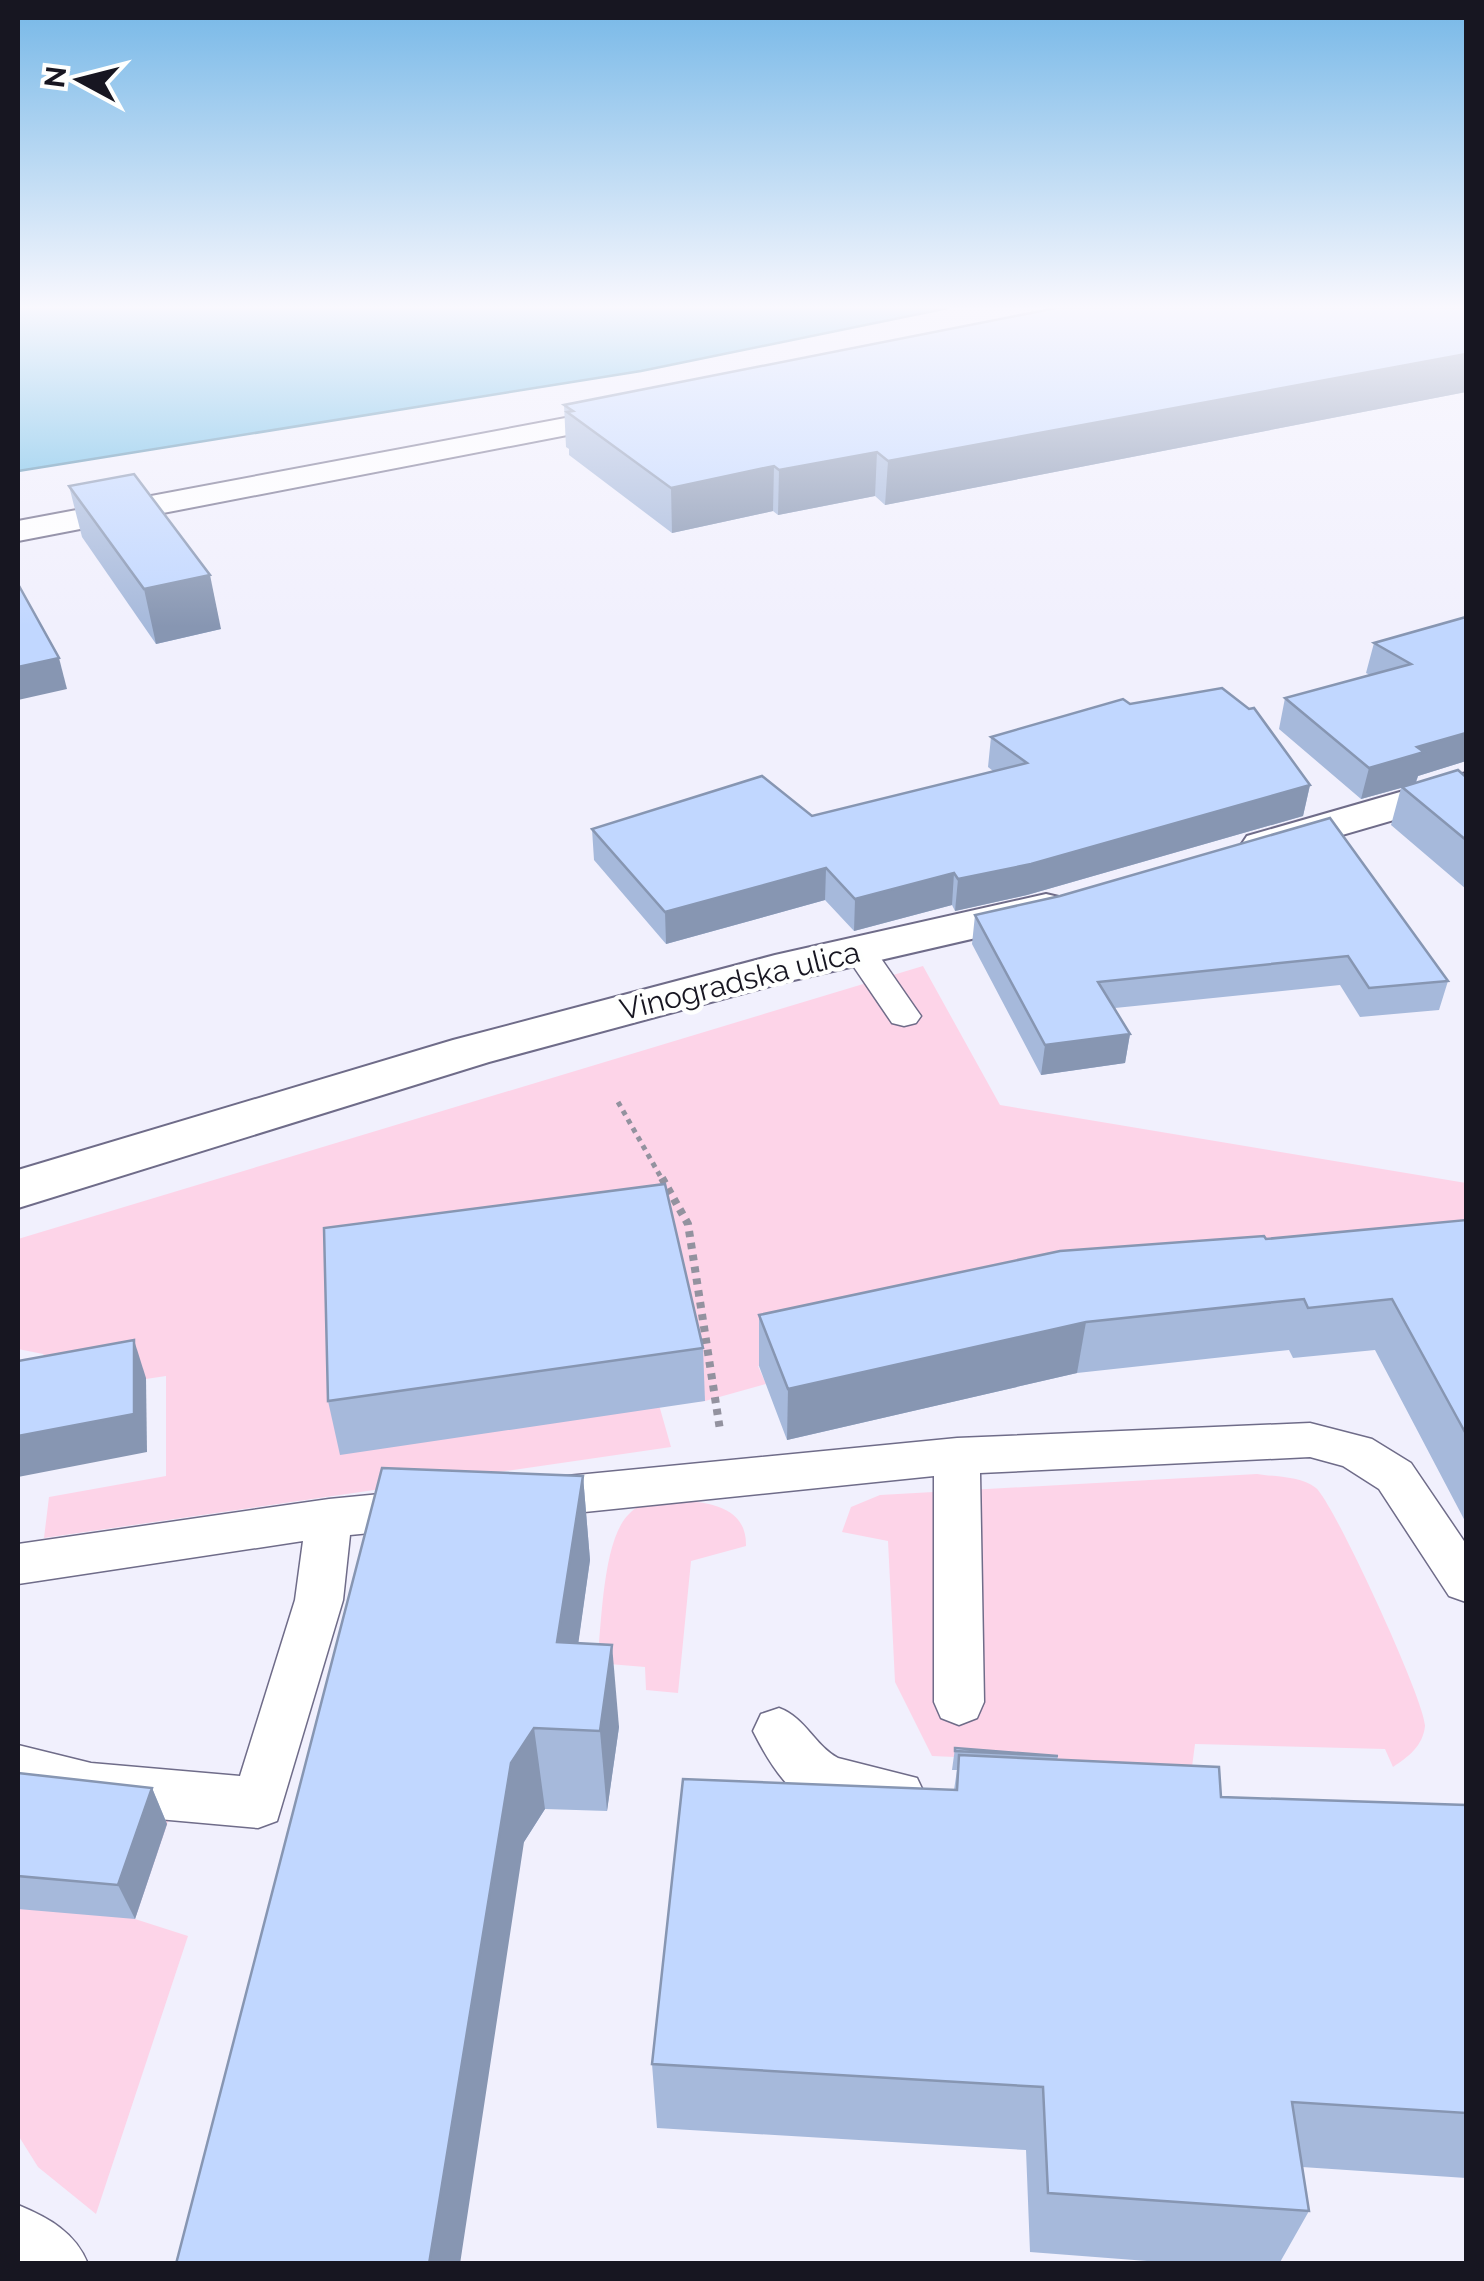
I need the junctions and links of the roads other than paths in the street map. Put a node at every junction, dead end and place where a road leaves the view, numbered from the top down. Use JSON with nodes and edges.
{"nodes":[{"id":1,"x":631,"y":414,"type":"edge"},
{"id":2,"x":18,"y":531,"type":"edge"},
{"id":3,"x":1466,"y":786,"type":"edge"},
{"id":4,"x":1226,"y":855,"type":"edge"},
{"id":5,"x":1094,"y":894,"type":"edge"},
{"id":6,"x":859,"y":951,"type":"junction"},
{"id":7,"x":904,"y":1016,"type":"dead end"},
{"id":8,"x":18,"y":1188,"type":"edge"},
{"id":9,"x":956,"y":1456,"type":"junction"},
{"id":10,"x":329,"y":1518,"type":"junction"},
{"id":11,"x":18,"y":1564,"type":"edge"},
{"id":12,"x":1466,"y":1582,"type":"edge"},
{"id":13,"x":959,"y":1702,"type":"dead end"},
{"id":14,"x":780,"y":1731,"type":"dead end"},
{"id":15,"x":18,"y":1769,"type":"edge"},
{"id":16,"x":942,"y":1798,"type":"edge"},
{"id":17,"x":18,"y":2237,"type":"edge"},
{"id":18,"x":56,"y":2264,"type":"edge"}],
"edges":[{"from":1,"to":2,"type":"street"},
{"from":3,"to":4,"type":"street"},
{"from":5,"to":6,"type":"street","name":"Vinogradska ulica"},
{"from":6,"to":7,"type":"lane"},
{"from":6,"to":8,"type":"street","name":"Vinogradska ulica"},
{"from":9,"to":10,"type":"lane"},
{"from":9,"to":12,"type":"lane"},
{"from":9,"to":13,"type":"lane"},
{"from":10,"to":11,"type":"lane"},
{"from":10,"to":15,"type":"lane"},
{"from":14,"to":16,"type":"lane"},
{"from":17,"to":18,"type":"lane"}]}
